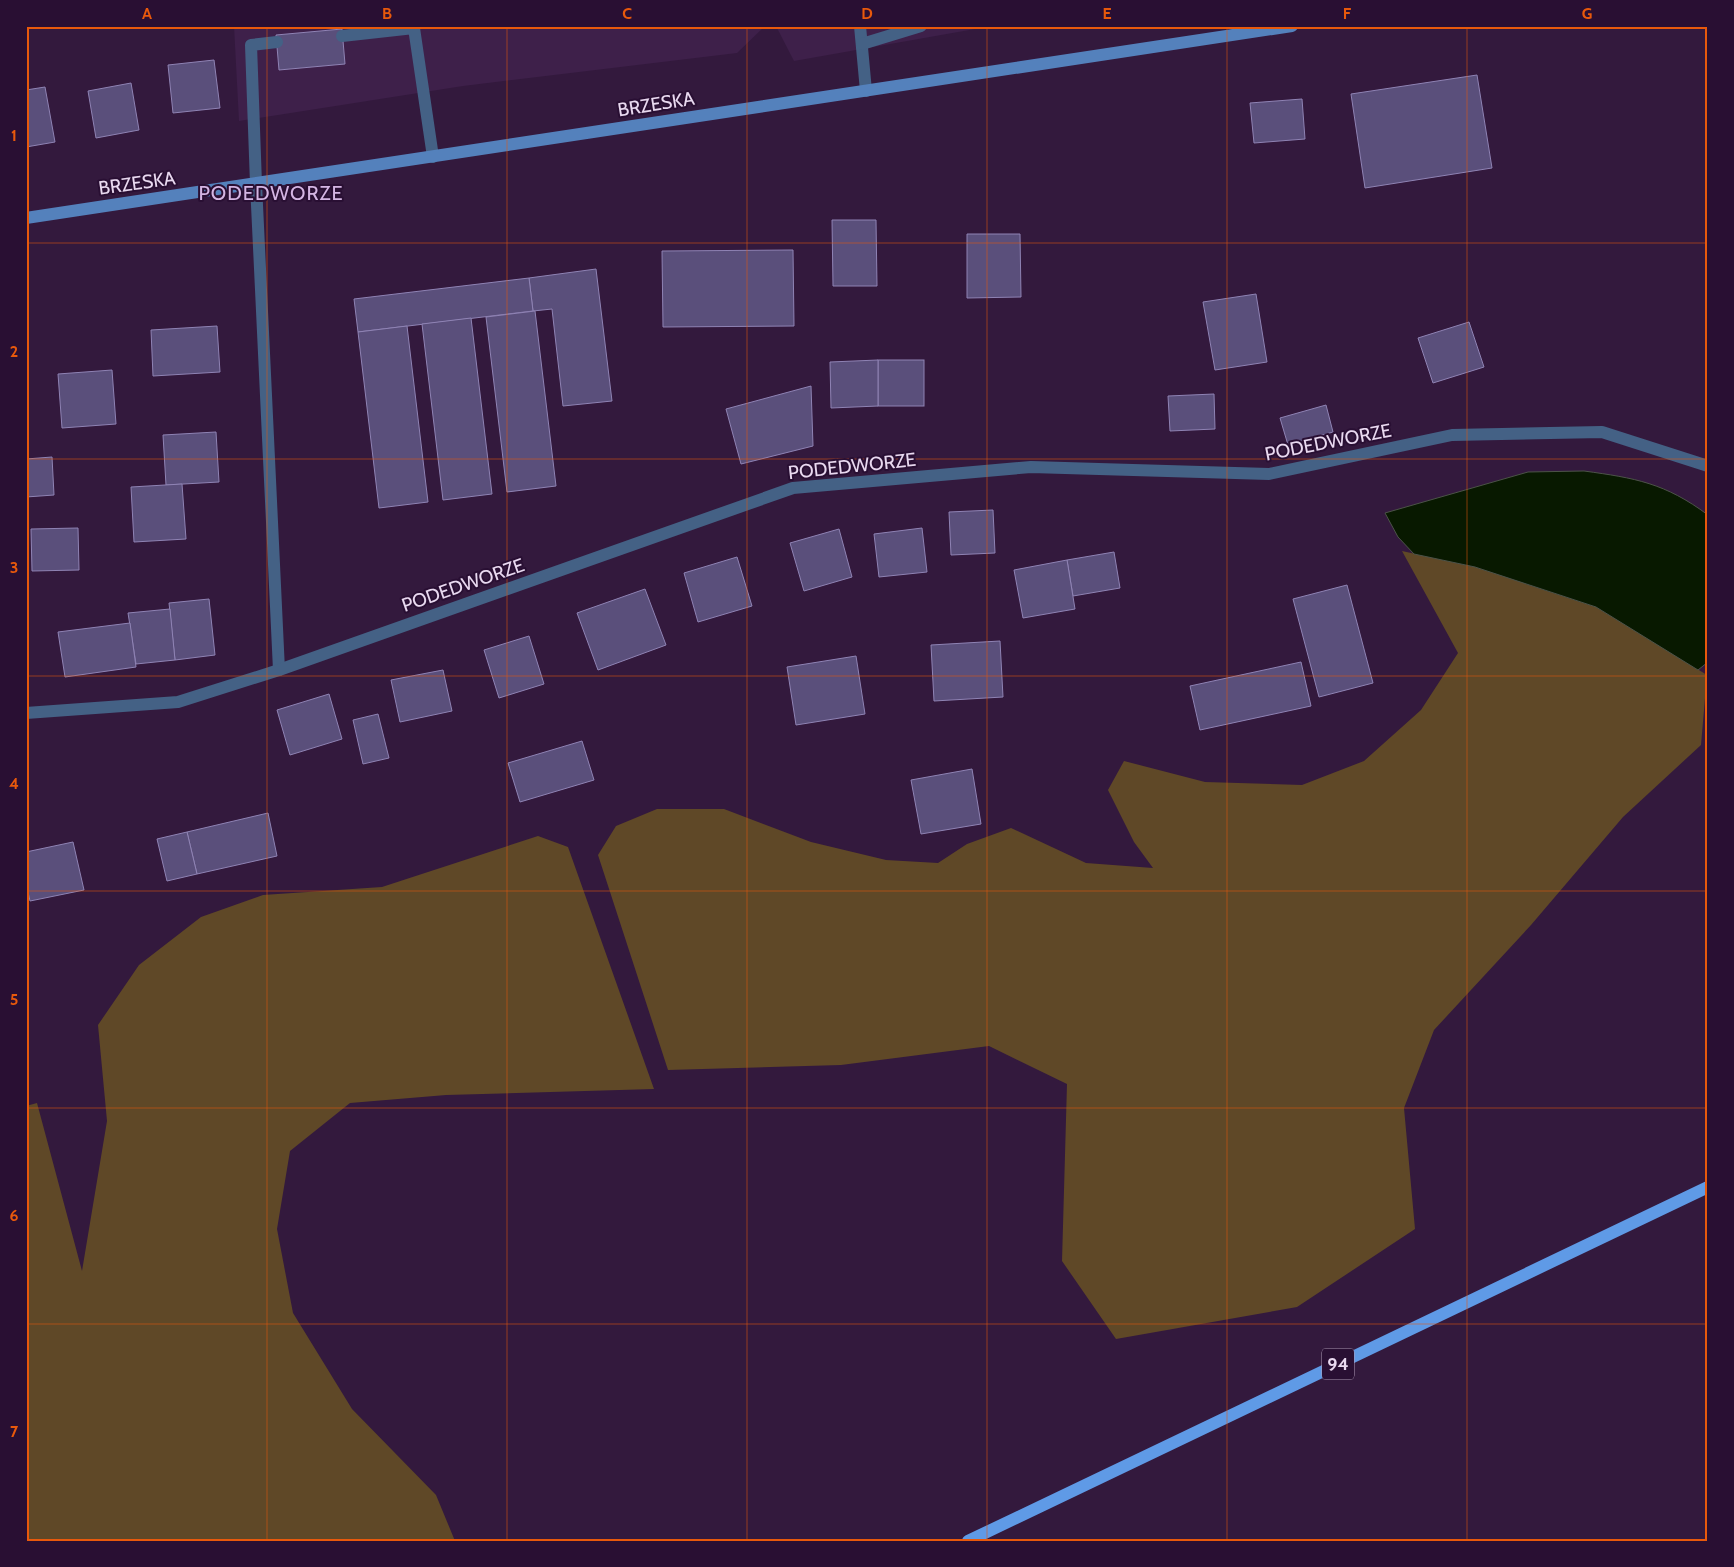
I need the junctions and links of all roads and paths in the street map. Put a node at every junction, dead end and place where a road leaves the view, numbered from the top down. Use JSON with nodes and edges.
{"nodes":[{"id":1,"x":860,"y":26,"type":"edge"},
{"id":2,"x":921,"y":26,"type":"edge"},
{"id":3,"x":1291,"y":26,"type":"edge"},
{"id":4,"x":342,"y":36,"type":"dead end"},
{"id":5,"x":277,"y":42,"type":"dead end"},
{"id":6,"x":862,"y":44,"type":"junction"},
{"id":7,"x":866,"y":91,"type":"junction"},
{"id":8,"x":433,"y":157,"type":"junction"},
{"id":9,"x":256,"y":184,"type":"junction"},
{"id":10,"x":26,"y":218,"type":"edge"},
{"id":11,"x":1708,"y":466,"type":"edge"},
{"id":12,"x":279,"y":670,"type":"junction"},
{"id":13,"x":26,"y":713,"type":"edge"},
{"id":14,"x":1708,"y":1187,"type":"edge"},
{"id":15,"x":968,"y":1541,"type":"edge"}],
"edges":[{"from":1,"to":6,"type":"street"},
{"from":2,"to":6,"type":"street"},
{"from":3,"to":7,"type":"main road","name":"BRZESKA"},
{"from":4,"to":8,"type":"street"},
{"from":5,"to":9,"type":"street"},
{"from":6,"to":7,"type":"street"},
{"from":7,"to":8,"type":"main road","name":"BRZESKA"},
{"from":8,"to":9,"type":"main road","name":"BRZESKA"},
{"from":9,"to":10,"type":"main road","name":"BRZESKA"},
{"from":9,"to":12,"type":"street"},
{"from":11,"to":12,"type":"street","name":"PODEDWORZE"},
{"from":12,"to":13,"type":"street","name":"PODEDWORZE"},
{"from":14,"to":15,"type":"main road","number":"94"}]}
